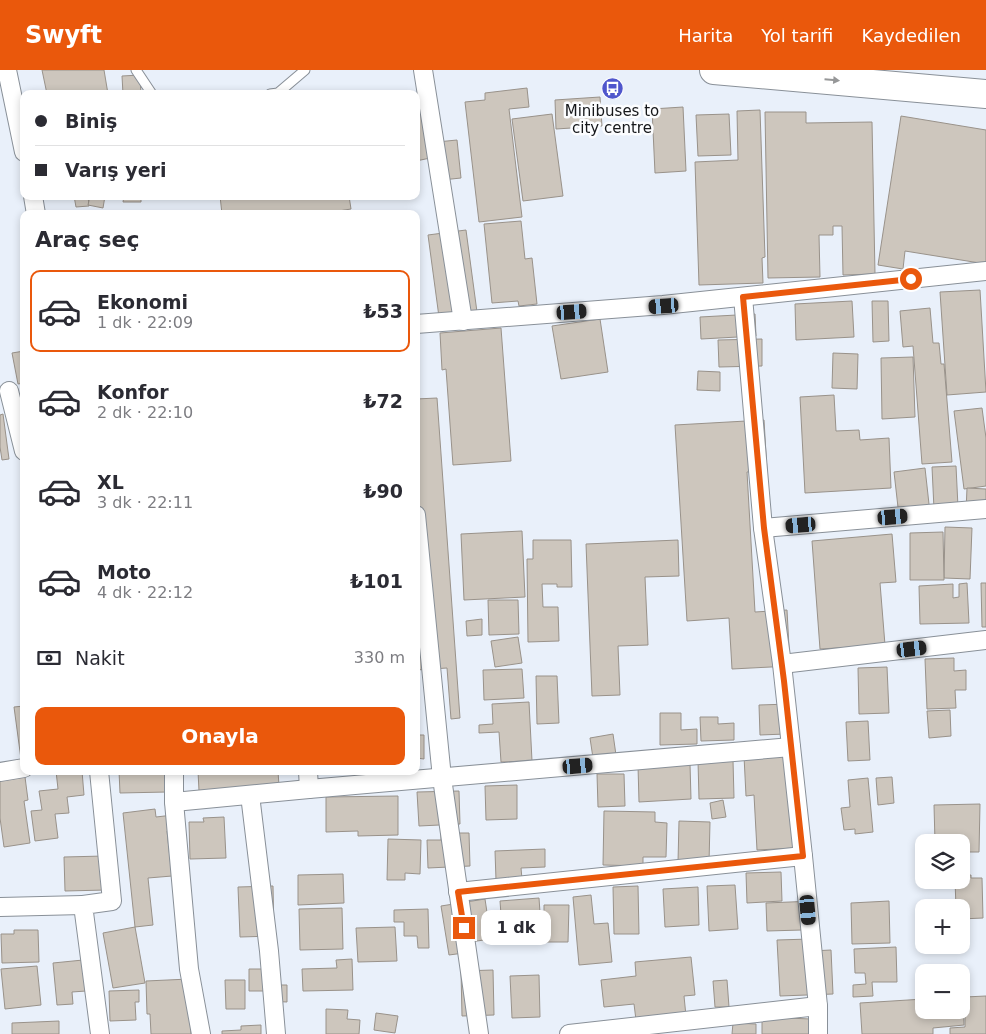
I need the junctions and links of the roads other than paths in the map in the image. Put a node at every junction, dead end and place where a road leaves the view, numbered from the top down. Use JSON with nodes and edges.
{"nodes":[{"id":1,"x":7,"y":70,"type":"edge"},
{"id":2,"x":136,"y":70,"type":"edge"},
{"id":3,"x":305,"y":70,"type":"edge"},
{"id":4,"x":423,"y":70,"type":"edge"},
{"id":5,"x":714,"y":70,"type":"edge"},
{"id":6,"x":149,"y":90,"type":"edge"},
{"id":7,"x":282,"y":90,"type":"edge"},
{"id":8,"x":986,"y":94,"type":"edge"},
{"id":9,"x":20,"y":133,"type":"edge"},
{"id":10,"x":986,"y":271,"type":"edge"},
{"id":11,"x":743,"y":297,"type":"junction"},
{"id":12,"x":463,"y":321,"type":"junction"},
{"id":13,"x":420,"y":324,"type":"edge"},
{"id":14,"x":11,"y":390,"type":"edge"},
{"id":15,"x":20,"y":432,"type":"edge"},
{"id":16,"x":986,"y":509,"type":"edge"},
{"id":17,"x":764,"y":528,"type":"junction"},
{"id":18,"x":420,"y":555,"type":"edge"},
{"id":19,"x":986,"y":640,"type":"edge"},
{"id":20,"x":782,"y":664,"type":"junction"},
{"id":21,"x":791,"y":747,"type":"junction"},
{"id":22,"x":20,"y":769,"type":"edge"},
{"id":23,"x":0,"y":772,"type":"edge"},
{"id":24,"x":99,"y":775,"type":"edge"},
{"id":25,"x":174,"y":775,"type":"edge"},
{"id":26,"x":442,"y":778,"type":"junction"},
{"id":27,"x":308,"y":780,"type":"edge"},
{"id":28,"x":250,"y":796,"type":"junction"},
{"id":29,"x":174,"y":802,"type":"junction"},
{"id":30,"x":803,"y":856,"type":"junction"},
{"id":31,"x":458,"y":892,"type":"junction"},
{"id":32,"x":83,"y":905,"type":"junction"},
{"id":33,"x":0,"y":907,"type":"edge"},
{"id":34,"x":818,"y":1006,"type":"junction"},
{"id":35,"x":100,"y":1034,"type":"edge"},
{"id":36,"x":201,"y":1034,"type":"edge"},
{"id":37,"x":276,"y":1034,"type":"edge"},
{"id":38,"x":480,"y":1034,"type":"edge"},
{"id":39,"x":569,"y":1034,"type":"edge"},
{"id":40,"x":818,"y":1034,"type":"edge"}],
"edges":[{"from":1,"to":9,"type":"street"},
{"from":2,"to":6,"type":"lane"},
{"from":3,"to":7,"type":"lane"},
{"from":4,"to":12,"type":"street"},
{"from":5,"to":8,"type":"highway","one_way":true},
{"from":10,"to":11,"type":"street"},
{"from":11,"to":12,"type":"street"},
{"from":11,"to":17,"type":"street"},
{"from":12,"to":13,"type":"street"},
{"from":14,"to":15,"type":"street"},
{"from":16,"to":17,"type":"street"},
{"from":17,"to":20,"type":"street"},
{"from":18,"to":26,"type":"street"},
{"from":19,"to":20,"type":"street"},
{"from":20,"to":21,"type":"street"},
{"from":21,"to":26,"type":"street"},
{"from":21,"to":30,"type":"street"},
{"from":22,"to":23,"type":"street"},
{"from":24,"to":32,"type":"street"},
{"from":25,"to":29,"type":"street"},
{"from":26,"to":27,"type":"street"},
{"from":26,"to":31,"type":"street"},
{"from":27,"to":28,"type":"street"},
{"from":28,"to":29,"type":"street"},
{"from":28,"to":37,"type":"street"},
{"from":29,"to":36,"type":"street"},
{"from":30,"to":31,"type":"street"},
{"from":30,"to":34,"type":"street"},
{"from":31,"to":38,"type":"street"},
{"from":32,"to":33,"type":"street"},
{"from":32,"to":35,"type":"street"},
{"from":34,"to":39,"type":"street"},
{"from":34,"to":40,"type":"street"}]}
